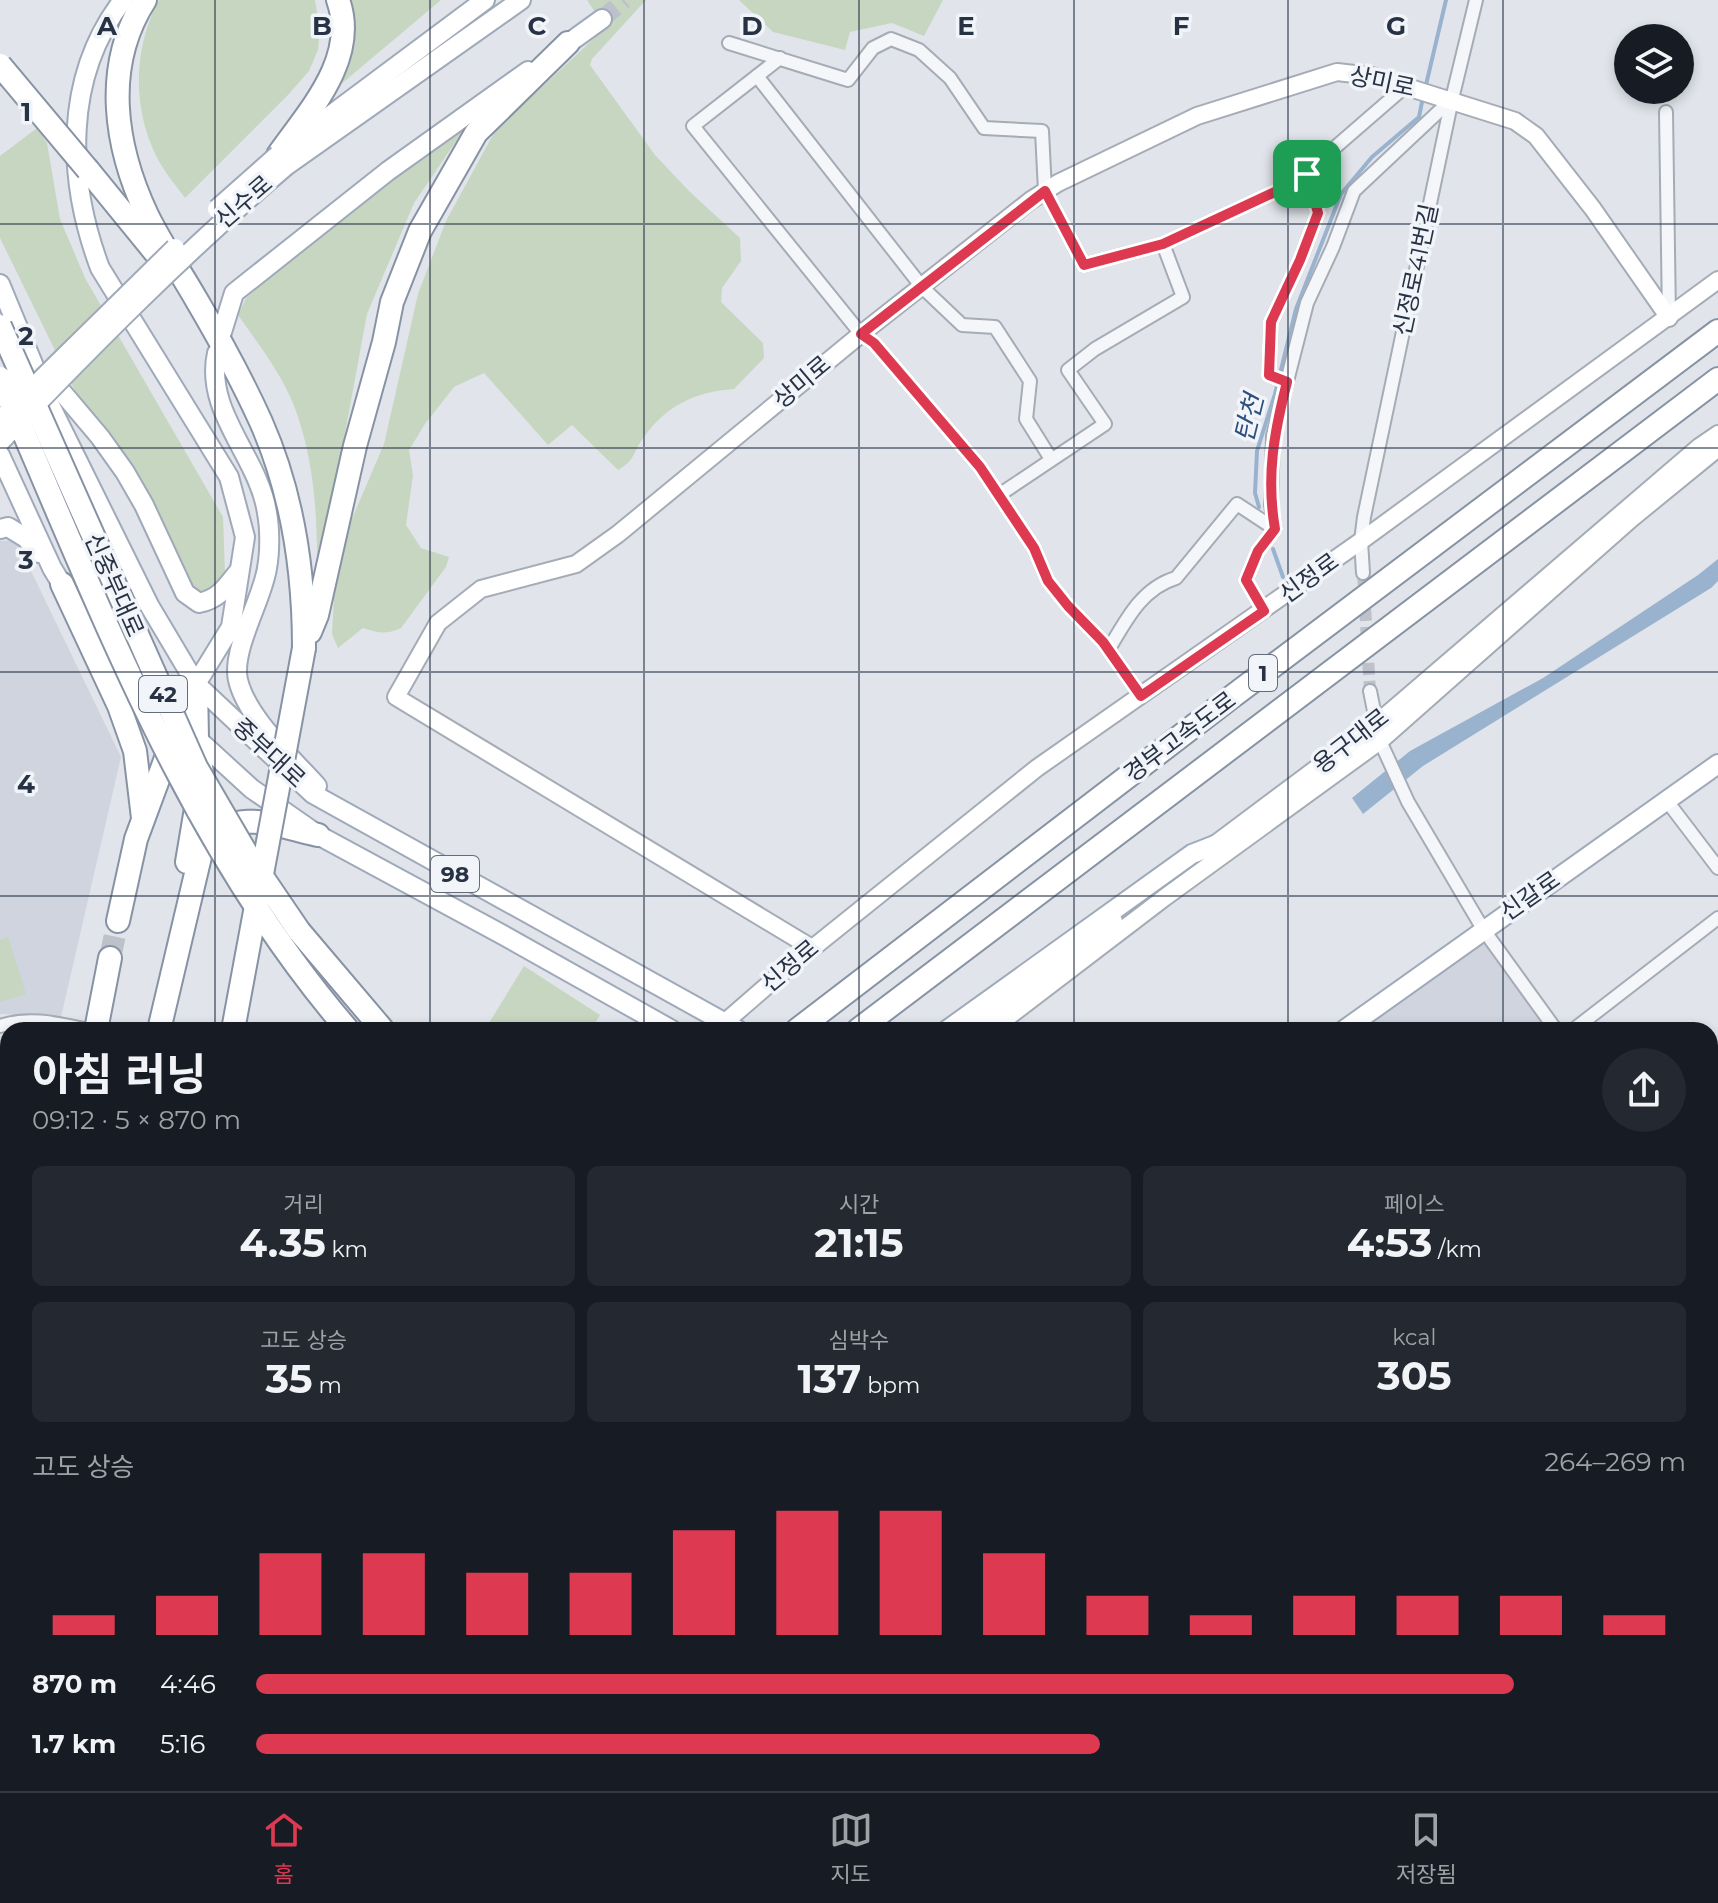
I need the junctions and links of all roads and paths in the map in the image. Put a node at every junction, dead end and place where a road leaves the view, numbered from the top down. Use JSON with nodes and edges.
{"nodes":[{"id":1,"x":123,"y":0,"type":"edge"},
{"id":2,"x":145,"y":0,"type":"edge"},
{"id":3,"x":338,"y":0,"type":"edge"},
{"id":4,"x":485,"y":0,"type":"edge"},
{"id":5,"x":521,"y":0,"type":"edge"},
{"id":6,"x":1476,"y":0,"type":"edge"},
{"id":7,"x":602,"y":19,"type":"tunnel mouth"},
{"id":8,"x":568,"y":43,"type":"junction"},
{"id":9,"x":729,"y":43,"type":"dead end"},
{"id":10,"x":780,"y":58,"type":"junction"},
{"id":11,"x":0,"y":65,"type":"edge"},
{"id":12,"x":757,"y":76,"type":"junction"},
{"id":13,"x":1407,"y":85,"type":"junction"},
{"id":14,"x":1452,"y":99,"type":"junction"},
{"id":15,"x":1666,"y":112,"type":"dead end"},
{"id":16,"x":282,"y":160,"type":"junction"},
{"id":17,"x":1307,"y":174,"type":"junction"},
{"id":18,"x":1045,"y":191,"type":"junction"},
{"id":19,"x":1163,"y":244,"type":"junction"},
{"id":20,"x":1718,"y":280,"type":"edge"},
{"id":21,"x":0,"y":284,"type":"edge"},
{"id":22,"x":922,"y":287,"type":"junction"},
{"id":23,"x":198,"y":302,"type":"junction"},
{"id":24,"x":1669,"y":318,"type":"junction"},
{"id":25,"x":0,"y":326,"type":"edge"},
{"id":26,"x":1718,"y":331,"type":"edge"},
{"id":27,"x":222,"y":332,"type":"dead end"},
{"id":28,"x":861,"y":334,"type":"junction"},
{"id":29,"x":28,"y":351,"type":"junction"},
{"id":30,"x":217,"y":353,"type":"dead end"},
{"id":31,"x":0,"y":378,"type":"edge"},
{"id":32,"x":1718,"y":379,"type":"edge"},
{"id":33,"x":1287,"y":382,"type":"junction"},
{"id":34,"x":53,"y":410,"type":"junction"},
{"id":35,"x":0,"y":420,"type":"edge"},
{"id":36,"x":1718,"y":434,"type":"edge"},
{"id":37,"x":0,"y":442,"type":"edge"},
{"id":38,"x":1718,"y":448,"type":"edge"},
{"id":39,"x":1051,"y":459,"type":"junction"},
{"id":40,"x":1,"y":462,"type":"edge"},
{"id":41,"x":999,"y":495,"type":"junction"},
{"id":42,"x":0,"y":529,"type":"edge"},
{"id":43,"x":1275,"y":529,"type":"junction"},
{"id":44,"x":1361,"y":541,"type":"junction"},
{"id":45,"x":240,"y":570,"type":"junction"},
{"id":46,"x":1363,"y":573,"type":"tunnel mouth"},
{"id":47,"x":57,"y":576,"type":"junction"},
{"id":48,"x":149,"y":605,"type":"junction"},
{"id":49,"x":1264,"y":611,"type":"junction"},
{"id":50,"x":304,"y":648,"type":"junction"},
{"id":51,"x":1109,"y":649,"type":"junction"},
{"id":52,"x":196,"y":684,"type":"junction"},
{"id":53,"x":1370,"y":691,"type":"tunnel mouth"},
{"id":54,"x":1141,"y":696,"type":"junction"},
{"id":55,"x":179,"y":723,"type":"junction"},
{"id":56,"x":1377,"y":723,"type":"junction"},
{"id":57,"x":197,"y":739,"type":"junction"},
{"id":58,"x":1380,"y":741,"type":"junction"},
{"id":59,"x":1718,"y":764,"type":"edge"},
{"id":60,"x":1667,"y":801,"type":"junction"},
{"id":61,"x":335,"y":807,"type":"junction"},
{"id":62,"x":143,"y":818,"type":"junction"},
{"id":63,"x":318,"y":835,"type":"junction"},
{"id":64,"x":1215,"y":845,"type":"junction"},
{"id":65,"x":1718,"y":868,"type":"edge"},
{"id":66,"x":1161,"y":893,"type":"junction"},
{"id":67,"x":1718,"y":918,"type":"edge"},
{"id":68,"x":118,"y":921,"type":"tunnel mouth"},
{"id":69,"x":1483,"y":929,"type":"junction"},
{"id":70,"x":812,"y":948,"type":"junction"},
{"id":71,"x":176,"y":955,"type":"junction"},
{"id":72,"x":110,"y":958,"type":"tunnel mouth"},
{"id":73,"x":14,"y":1022,"type":"edge"},
{"id":74,"x":39,"y":1022,"type":"edge"},
{"id":75,"x":98,"y":1022,"type":"edge"},
{"id":76,"x":161,"y":1022,"type":"edge"},
{"id":77,"x":234,"y":1022,"type":"edge"},
{"id":78,"x":342,"y":1022,"type":"edge"},
{"id":79,"x":376,"y":1022,"type":"edge"},
{"id":80,"x":658,"y":1022,"type":"edge"},
{"id":81,"x":717,"y":1022,"type":"edge"},
{"id":82,"x":731,"y":1022,"type":"edge"},
{"id":83,"x":807,"y":1022,"type":"edge"},
{"id":84,"x":869,"y":1022,"type":"edge"},
{"id":85,"x":958,"y":1022,"type":"edge"},
{"id":86,"x":979,"y":1022,"type":"edge"},
{"id":87,"x":1001,"y":1022,"type":"edge"},
{"id":88,"x":1355,"y":1022,"type":"edge"},
{"id":89,"x":1550,"y":1022,"type":"edge"},
{"id":90,"x":1583,"y":1022,"type":"edge"}],
"edges":[{"from":1,"to":45,"type":"main road"},
{"from":2,"to":23,"type":"highway"},
{"from":3,"to":16,"type":"highway"},
{"from":4,"to":16,"type":"main road","name":"신수로"},
{"from":5,"to":16,"type":"main road","name":"신수로"},
{"from":6,"to":14,"type":"street","name":"신정로41번길"},
{"from":7,"to":8,"type":"main road"},
{"from":8,"to":27,"type":"main road"},
{"from":8,"to":50,"type":"highway"},
{"from":9,"to":10,"type":"street"},
{"from":10,"to":12,"type":"street"},
{"from":10,"to":18,"type":"street"},
{"from":11,"to":23,"type":"highway","bridge":true},
{"from":12,"to":22,"type":"street"},
{"from":12,"to":28,"type":"street"},
{"from":13,"to":14,"type":"street","name":"상미로"},
{"from":13,"to":17,"type":"street"},
{"from":13,"to":18,"type":"street","name":"상미로"},
{"from":14,"to":24,"type":"street","name":"상미로"},
{"from":14,"to":33,"type":"street"},
{"from":14,"to":44,"type":"street","name":"신정로41번길"},
{"from":15,"to":24,"type":"street"},
{"from":16,"to":35,"type":"main road","name":"신수로","bridge":true},
{"from":16,"to":37,"type":"main road","name":"신수로","bridge":true},
{"from":17,"to":19,"type":"street"},
{"from":17,"to":33,"type":"street"},
{"from":18,"to":19,"type":"street"},
{"from":18,"to":22,"type":"street","name":"상미로"},
{"from":19,"to":39,"type":"street"},
{"from":20,"to":24,"type":"street","name":"신정로"},
{"from":21,"to":29,"type":"main road","name":"중부대로","number":"98"},
{"from":22,"to":28,"type":"street","name":"상미로"},
{"from":22,"to":39,"type":"street"},
{"from":23,"to":50,"type":"highway"},
{"from":24,"to":44,"type":"street","name":"신정로"},
{"from":25,"to":79,"type":"highway","name":"신중부대로","number":"42","bridge":true},
{"from":26,"to":83,"type":"highway","name":"경부고속도로","number":"1"},
{"from":28,"to":41,"type":"street"},
{"from":28,"to":70,"type":"street","name":"상미로"},
{"from":29,"to":34,"type":"main road","name":"중부대로","number":"98"},
{"from":29,"to":45,"type":"main road"},
{"from":30,"to":61,"type":"main road"},
{"from":31,"to":78,"type":"highway","name":"신중부대로","number":"42","bridge":true},
{"from":32,"to":84,"type":"highway","name":"경부고속도로","number":"1"},
{"from":33,"to":43,"type":"street"},
{"from":34,"to":40,"type":"street"},
{"from":34,"to":48,"type":"main road","name":"중부대로","number":"98"},
{"from":36,"to":56,"type":"street","name":"용구대로"},
{"from":38,"to":58,"type":"street","name":"용구대로"},
{"from":39,"to":41,"type":"street"},
{"from":40,"to":47,"type":"main road","name":"중부대로","number":"98"},
{"from":40,"to":48,"type":"main road"},
{"from":41,"to":51,"type":"street"},
{"from":42,"to":47,"type":"main road"},
{"from":43,"to":49,"type":"street"},
{"from":43,"to":51,"type":"street"},
{"from":44,"to":46,"type":"street","name":"신정로41번길"},
{"from":44,"to":49,"type":"street","name":"신정로"},
{"from":45,"to":52,"type":"main road"},
{"from":47,"to":55,"type":"main road","name":"중부대로","number":"98"},
{"from":47,"to":62,"type":"highway"},
{"from":48,"to":52,"type":"main road","name":"중부대로","number":"98"},
{"from":49,"to":54,"type":"street","name":"신정로"},
{"from":50,"to":77,"type":"highway","bridge":true},
{"from":51,"to":54,"type":"street"},
{"from":52,"to":55,"type":"main road"},
{"from":52,"to":57,"type":"highway"},
{"from":52,"to":61,"type":"main road","name":"중부대로","number":"98"},
{"from":53,"to":56,"type":"street"},
{"from":54,"to":70,"type":"street","name":"신정로"},
{"from":55,"to":57,"type":"main road","name":"중부대로","number":"98"},
{"from":55,"to":62,"type":"highway"},
{"from":56,"to":58,"type":"street"},
{"from":56,"to":64,"type":"street","name":"용구대로"},
{"from":57,"to":63,"type":"main road","name":"중부대로","number":"98"},
{"from":57,"to":71,"type":"highway"},
{"from":58,"to":66,"type":"street","name":"용구대로"},
{"from":58,"to":69,"type":"street"},
{"from":59,"to":60,"type":"main road","name":"신갈로"},
{"from":60,"to":65,"type":"street"},
{"from":60,"to":69,"type":"main road","name":"신갈로"},
{"from":61,"to":81,"type":"main road","name":"중부대로","number":"98"},
{"from":62,"to":68,"type":"highway"},
{"from":63,"to":71,"type":"highway"},
{"from":63,"to":80,"type":"main road","name":"중부대로","number":"98"},
{"from":64,"to":66,"type":"street","name":"용구대로"},
{"from":64,"to":85,"type":"main road"},
{"from":66,"to":86,"type":"street","name":"용구대로"},
{"from":66,"to":87,"type":"street","name":"용구대로"},
{"from":67,"to":90,"type":"street"},
{"from":69,"to":88,"type":"main road","name":"신갈로"},
{"from":69,"to":89,"type":"street"},
{"from":70,"to":82,"type":"street","name":"신정로"},
{"from":71,"to":76,"type":"highway"},
{"from":72,"to":75,"type":"highway"},
{"from":73,"to":74,"type":"street"}]}
